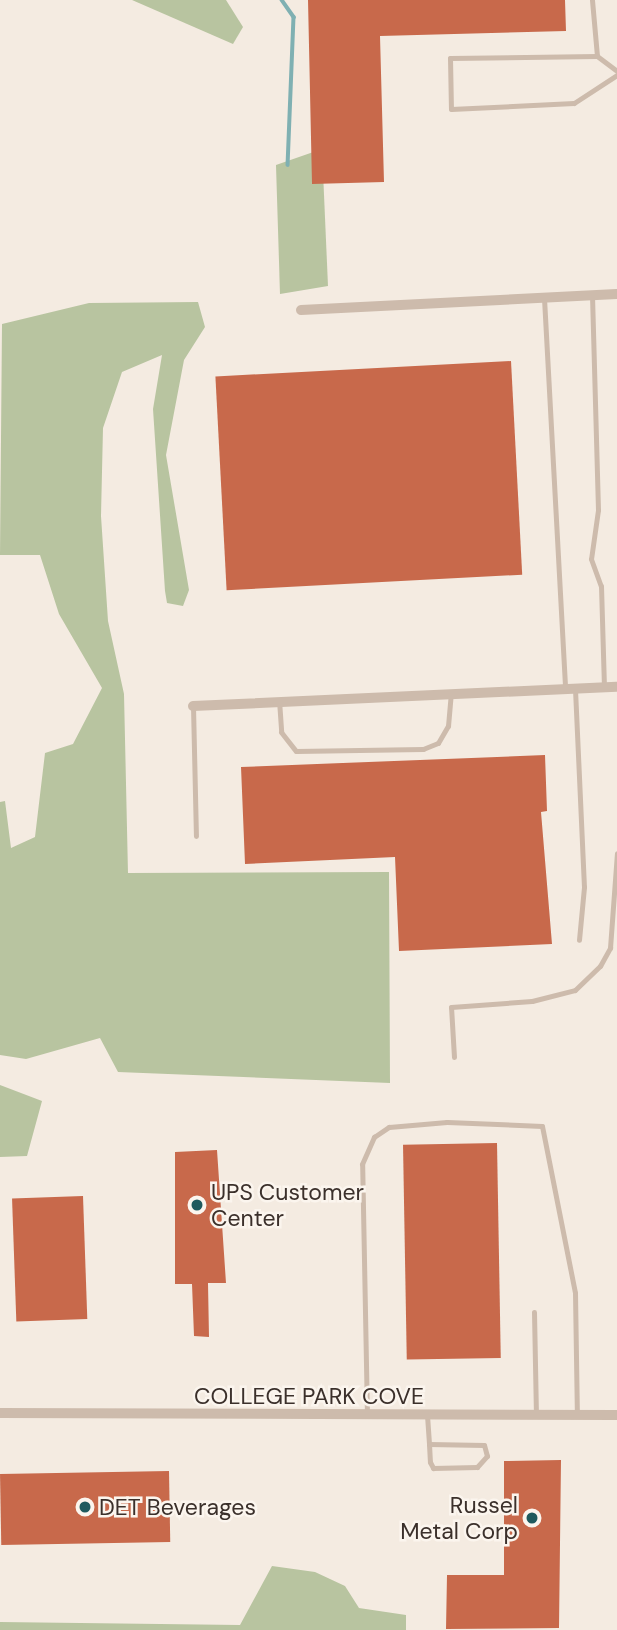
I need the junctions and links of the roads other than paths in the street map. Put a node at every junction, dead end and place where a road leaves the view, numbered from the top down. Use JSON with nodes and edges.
{"nodes":[{"id":1,"x":592,"y":0,"type":"edge"},
{"id":2,"x":597,"y":57,"type":"junction"},
{"id":3,"x":617,"y":73,"type":"edge"},
{"id":4,"x":617,"y":294,"type":"edge"},
{"id":5,"x":592,"y":295,"type":"junction"},
{"id":6,"x":544,"y":298,"type":"junction"},
{"id":7,"x":301,"y":310,"type":"dead end"},
{"id":8,"x":604,"y":687,"type":"junction"},
{"id":9,"x":617,"y":687,"type":"edge"},
{"id":10,"x":570,"y":689,"type":"junction"},
{"id":11,"x":451,"y":693,"type":"junction"},
{"id":12,"x":279,"y":700,"type":"junction"},
{"id":13,"x":192,"y":706,"type":"joint"},
{"id":14,"x":196,"y":836,"type":"dead end"},
{"id":15,"x":617,"y":853,"type":"edge"},
{"id":16,"x":579,"y":940,"type":"dead end"},
{"id":17,"x":454,"y":1057,"type":"dead end"},
{"id":18,"x":534,"y":1312,"type":"dead end"},
{"id":19,"x":0,"y":1413,"type":"edge"},
{"id":20,"x":427,"y":1415,"type":"junction"},
{"id":21,"x":536,"y":1415,"type":"junction"},
{"id":22,"x":577,"y":1415,"type":"junction"},
{"id":23,"x":617,"y":1415,"type":"edge"},
{"id":24,"x":367,"y":1416,"type":"junction"},
{"id":25,"x":429,"y":1444,"type":"junction"}],
"edges":[{"from":1,"to":2,"type":"lane"},
{"from":2,"to":3,"type":"lane"},
{"from":2,"to":3,"type":"lane"},
{"from":4,"to":5,"type":"street"},
{"from":5,"to":6,"type":"street"},
{"from":5,"to":8,"type":"lane"},
{"from":6,"to":7,"type":"street"},
{"from":6,"to":10,"type":"lane"},
{"from":8,"to":9,"type":"street"},
{"from":8,"to":10,"type":"street"},
{"from":10,"to":11,"type":"street"},
{"from":10,"to":16,"type":"lane"},
{"from":11,"to":12,"type":"street"},
{"from":11,"to":12,"type":"lane"},
{"from":12,"to":13,"type":"street"},
{"from":13,"to":14,"type":"lane"},
{"from":15,"to":17,"type":"lane"},
{"from":18,"to":21,"type":"lane"},
{"from":19,"to":24,"type":"street","name":"COLLEGE PARK COVE"},
{"from":20,"to":21,"type":"street","name":"COLLEGE PARK COVE"},
{"from":20,"to":24,"type":"street","name":"COLLEGE PARK COVE"},
{"from":20,"to":25,"type":"lane"},
{"from":21,"to":22,"type":"street","name":"COLLEGE PARK COVE"},
{"from":22,"to":23,"type":"street","name":"COLLEGE PARK COVE"},
{"from":22,"to":24,"type":"lane"},
{"from":25,"to":25,"type":"lane"}]}
